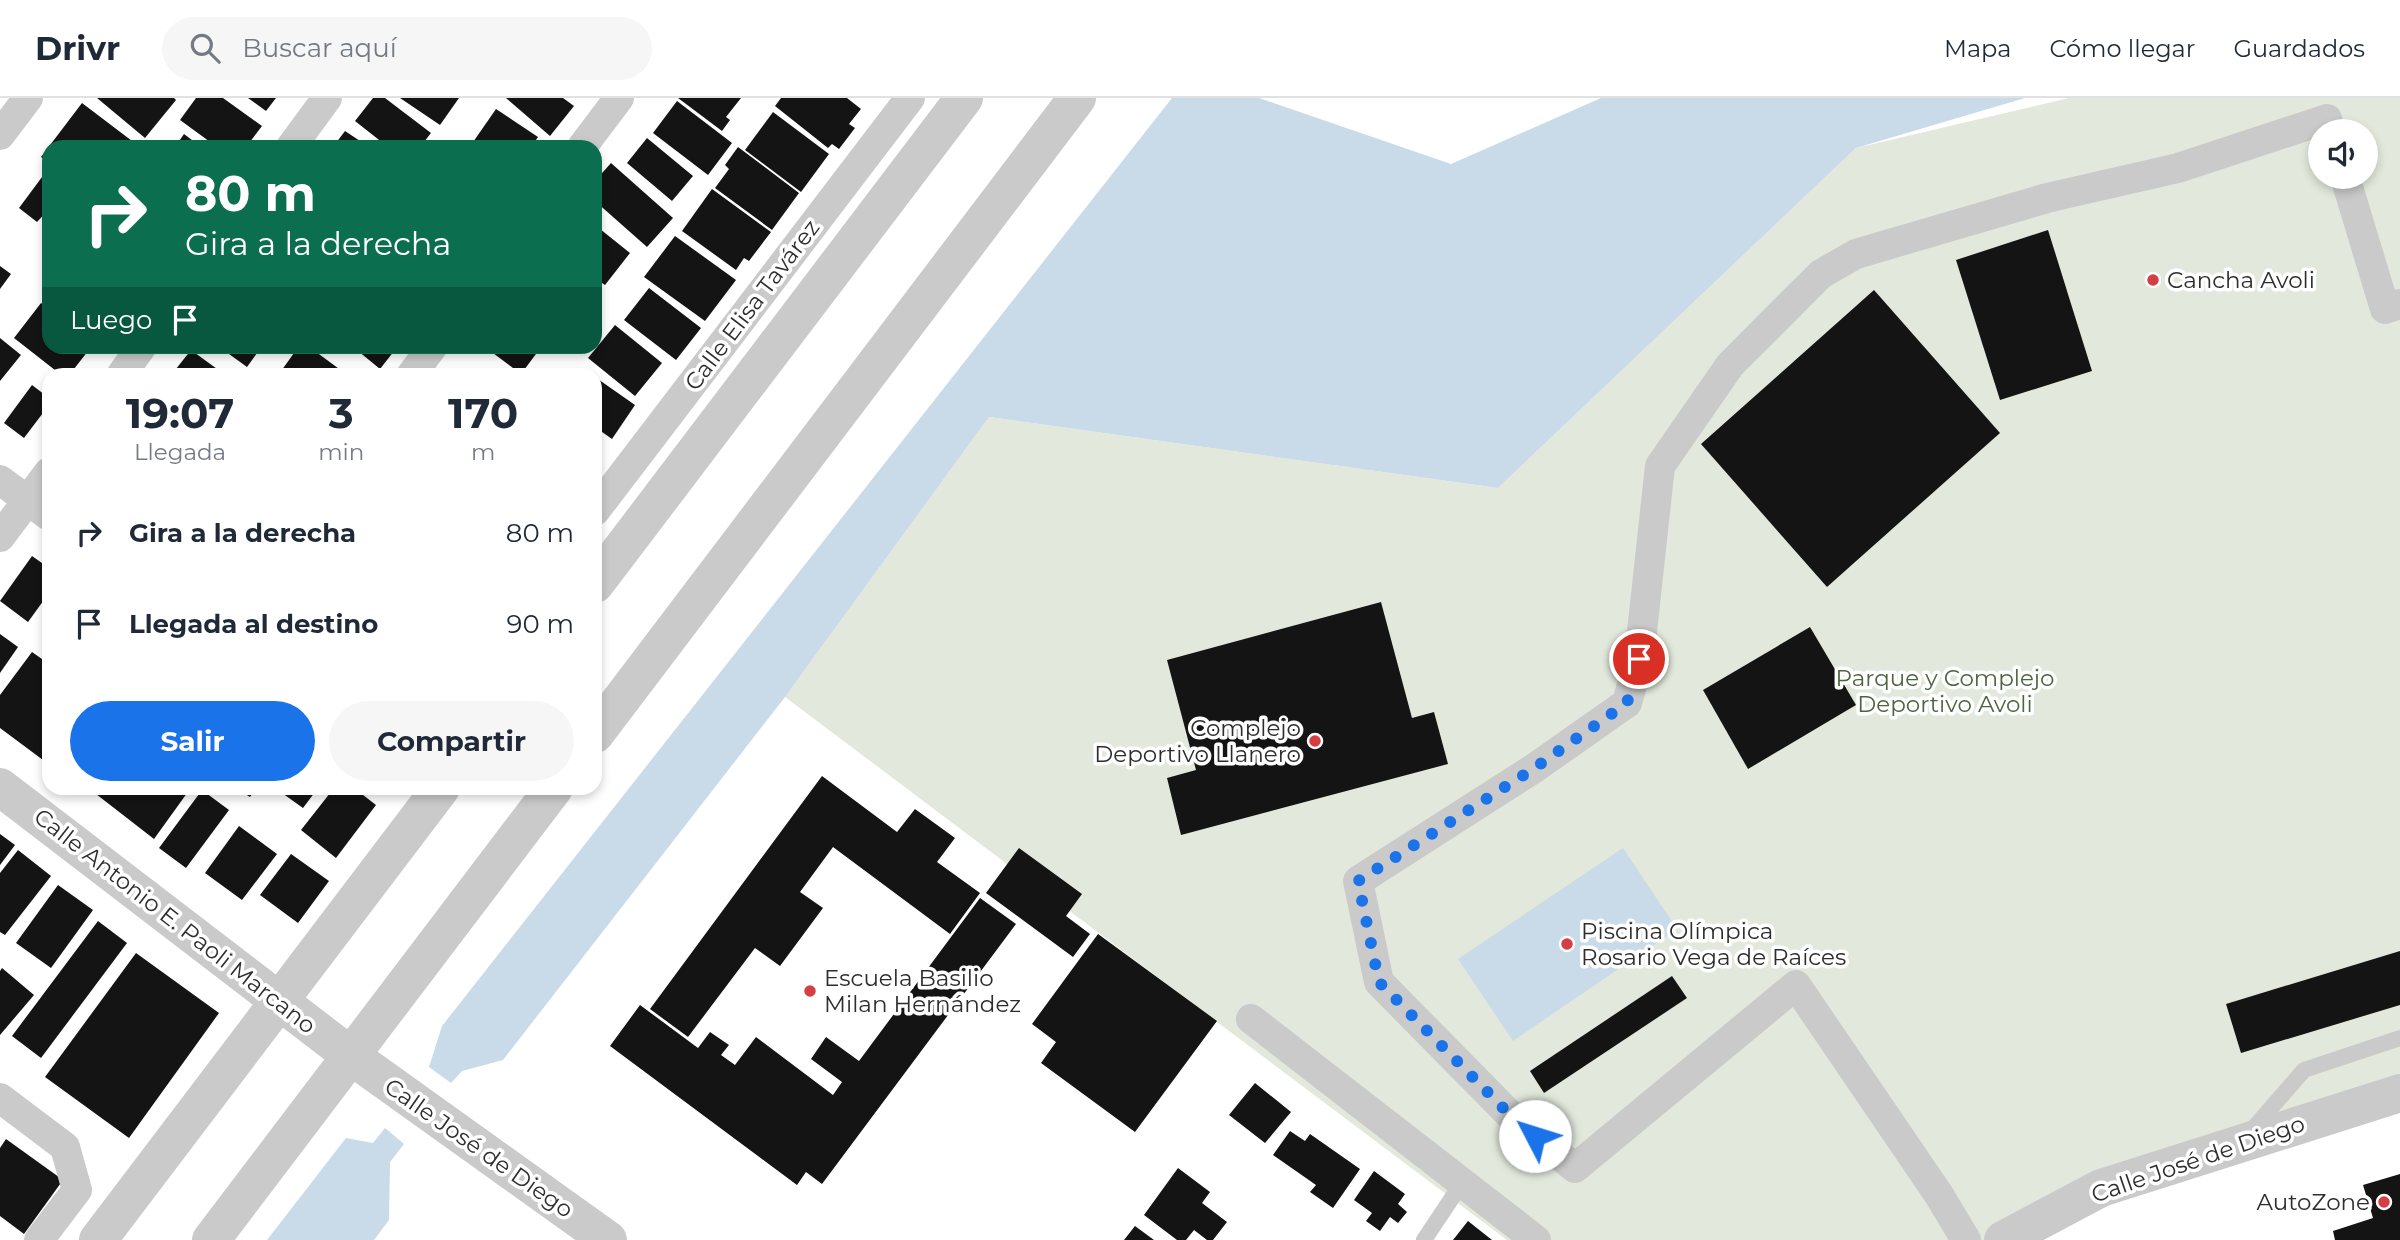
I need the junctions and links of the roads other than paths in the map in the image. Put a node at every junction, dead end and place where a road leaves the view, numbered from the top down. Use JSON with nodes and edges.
{"nodes":[{"id":1,"x":28,"y":98,"type":"edge"},
{"id":2,"x":327,"y":98,"type":"edge"},
{"id":3,"x":619,"y":98,"type":"edge"},
{"id":4,"x":910,"y":98,"type":"edge"},
{"id":5,"x":964,"y":98,"type":"edge"},
{"id":6,"x":1077,"y":98,"type":"edge"},
{"id":7,"x":2308,"y":124,"type":"edge"},
{"id":8,"x":0,"y":135,"type":"edge"},
{"id":9,"x":296,"y":140,"type":"edge"},
{"id":10,"x":587,"y":140,"type":"edge"},
{"id":11,"x":2349,"y":189,"type":"edge"},
{"id":12,"x":2400,"y":304,"type":"edge"},
{"id":13,"x":0,"y":480,"type":"edge"},
{"id":14,"x":602,"y":502,"type":"edge"},
{"id":15,"x":38,"y":508,"type":"edge"},
{"id":16,"x":0,"y":537,"type":"edge"},
{"id":17,"x":602,"y":575,"type":"edge"},
{"id":18,"x":602,"y":725,"type":"edge"},
{"id":19,"x":0,"y":787,"type":"edge"},
{"id":20,"x":436,"y":795,"type":"edge"},
{"id":21,"x":549,"y":795,"type":"edge"},
{"id":22,"x":279,"y":1000,"type":"junction"},
{"id":23,"x":1251,"y":1019,"type":"dead end"},
{"id":24,"x":2400,"y":1038,"type":"edge"},
{"id":25,"x":351,"y":1056,"type":"junction"},
{"id":26,"x":2400,"y":1093,"type":"edge"},
{"id":27,"x":0,"y":1098,"type":"edge"},
{"id":28,"x":2243,"y":1141,"type":"junction"},
{"id":29,"x":1462,"y":1183,"type":"junction"},
{"id":30,"x":39,"y":1240,"type":"edge"},
{"id":31,"x":98,"y":1240,"type":"edge"},
{"id":32,"x":211,"y":1240,"type":"edge"},
{"id":33,"x":608,"y":1240,"type":"edge"},
{"id":34,"x":1424,"y":1240,"type":"edge"},
{"id":35,"x":1536,"y":1240,"type":"edge"},
{"id":36,"x":1966,"y":1240,"type":"edge"},
{"id":37,"x":2003,"y":1240,"type":"edge"}],
"edges":[{"from":1,"to":8,"type":"street"},
{"from":2,"to":9,"type":"street"},
{"from":3,"to":10,"type":"street"},
{"from":4,"to":14,"type":"street","name":"Calle Elisa Tavárez"},
{"from":5,"to":17,"type":"street"},
{"from":6,"to":18,"type":"street"},
{"from":7,"to":36,"type":"street"},
{"from":11,"to":12,"type":"street"},
{"from":13,"to":15,"type":"street"},
{"from":15,"to":16,"type":"street"},
{"from":19,"to":22,"type":"street","name":"Calle Antonio E. Paoli Marcano"},
{"from":20,"to":22,"type":"street"},
{"from":21,"to":25,"type":"street"},
{"from":22,"to":25,"type":"street","name":"Calle Antonio E. Paoli Marcano"},
{"from":22,"to":31,"type":"street"},
{"from":23,"to":29,"type":"street"},
{"from":24,"to":28,"type":"lane"},
{"from":25,"to":32,"type":"street"},
{"from":25,"to":33,"type":"street","name":"Calle José de Diego"},
{"from":26,"to":28,"type":"street","name":"Calle José de Diego"},
{"from":27,"to":30,"type":"street"},
{"from":28,"to":37,"type":"street","name":"Calle José de Diego"},
{"from":29,"to":34,"type":"lane"},
{"from":29,"to":35,"type":"street"}]}
